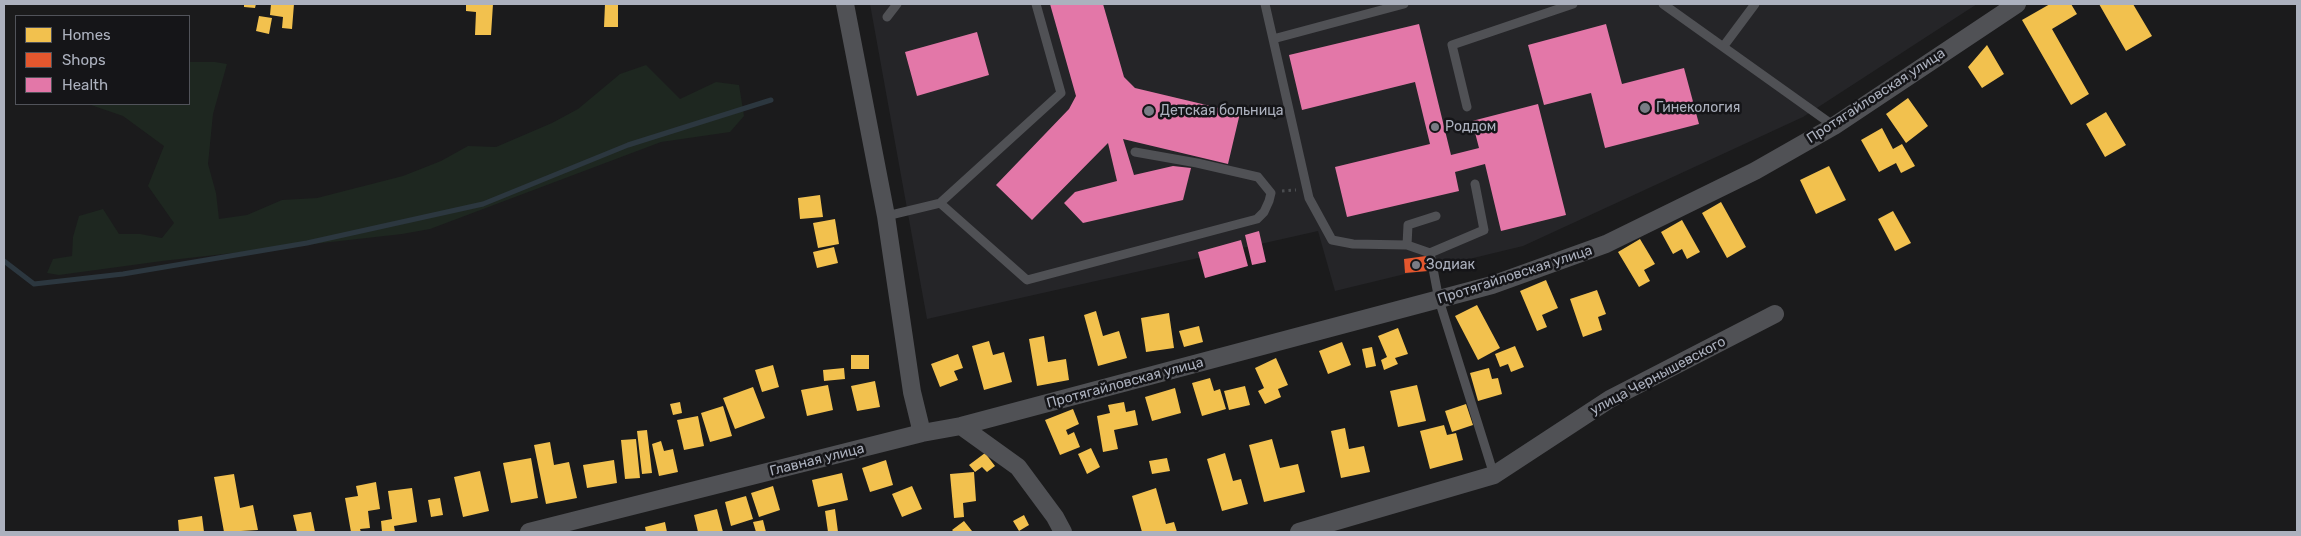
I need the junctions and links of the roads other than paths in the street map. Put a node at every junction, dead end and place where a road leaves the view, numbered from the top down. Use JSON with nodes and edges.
{"nodes":[{"id":1,"x":845,"y":4,"type":"edge"},
{"id":2,"x":898,"y":4,"type":"edge"},
{"id":3,"x":1036,"y":4,"type":"edge"},
{"id":4,"x":1266,"y":4,"type":"edge"},
{"id":5,"x":1404,"y":4,"type":"edge"},
{"id":6,"x":1573,"y":4,"type":"edge"},
{"id":7,"x":1663,"y":4,"type":"edge"},
{"id":8,"x":1755,"y":4,"type":"edge"},
{"id":9,"x":2018,"y":4,"type":"edge"},
{"id":10,"x":887,"y":17,"type":"dead end"},
{"id":11,"x":1273,"y":39,"type":"junction"},
{"id":12,"x":1723,"y":47,"type":"junction"},
{"id":13,"x":1467,"y":106,"type":"dead end"},
{"id":14,"x":1834,"y":126,"type":"junction"},
{"id":15,"x":1135,"y":152,"type":"dead end"},
{"id":16,"x":1475,"y":184,"type":"dead end"},
{"id":17,"x":940,"y":203,"type":"junction"},
{"id":18,"x":886,"y":216,"type":"junction"},
{"id":19,"x":1436,"y":216,"type":"dead end"},
{"id":20,"x":1407,"y":245,"type":"junction"},
{"id":21,"x":1430,"y":253,"type":"junction"},
{"id":22,"x":1439,"y":300,"type":"junction"},
{"id":23,"x":1775,"y":314,"type":"dead end"},
{"id":24,"x":962,"y":426,"type":"junction"},
{"id":25,"x":922,"y":433,"type":"junction"},
{"id":26,"x":1494,"y":475,"type":"junction"},
{"id":27,"x":529,"y":532,"type":"edge"},
{"id":28,"x":1063,"y":532,"type":"edge"},
{"id":29,"x":1299,"y":532,"type":"edge"}],
"edges":[{"from":1,"to":18,"type":"street"},
{"from":2,"to":10,"type":"lane"},
{"from":3,"to":17,"type":"lane"},
{"from":4,"to":11,"type":"lane"},
{"from":5,"to":11,"type":"lane"},
{"from":6,"to":13,"type":"lane"},
{"from":7,"to":12,"type":"lane"},
{"from":8,"to":12,"type":"lane"},
{"from":9,"to":14,"type":"street","name":"Протягайловская улица"},
{"from":11,"to":20,"type":"lane"},
{"from":12,"to":14,"type":"lane"},
{"from":14,"to":22,"type":"street","name":"Протягайловская улица"},
{"from":15,"to":17,"type":"lane"},
{"from":16,"to":21,"type":"lane"},
{"from":17,"to":18,"type":"lane"},
{"from":18,"to":25,"type":"street"},
{"from":19,"to":20,"type":"lane"},
{"from":20,"to":21,"type":"lane"},
{"from":21,"to":22,"type":"lane"},
{"from":22,"to":24,"type":"street","name":"Протягайловская улица"},
{"from":22,"to":26,"type":"lane"},
{"from":23,"to":26,"type":"street","name":"улица Чернышевского"},
{"from":24,"to":25,"type":"street","name":"Главная улица"},
{"from":24,"to":28,"type":"street"},
{"from":25,"to":27,"type":"street","name":"Главная улица"},
{"from":26,"to":29,"type":"street","name":"улица Чернышевского"}]}
